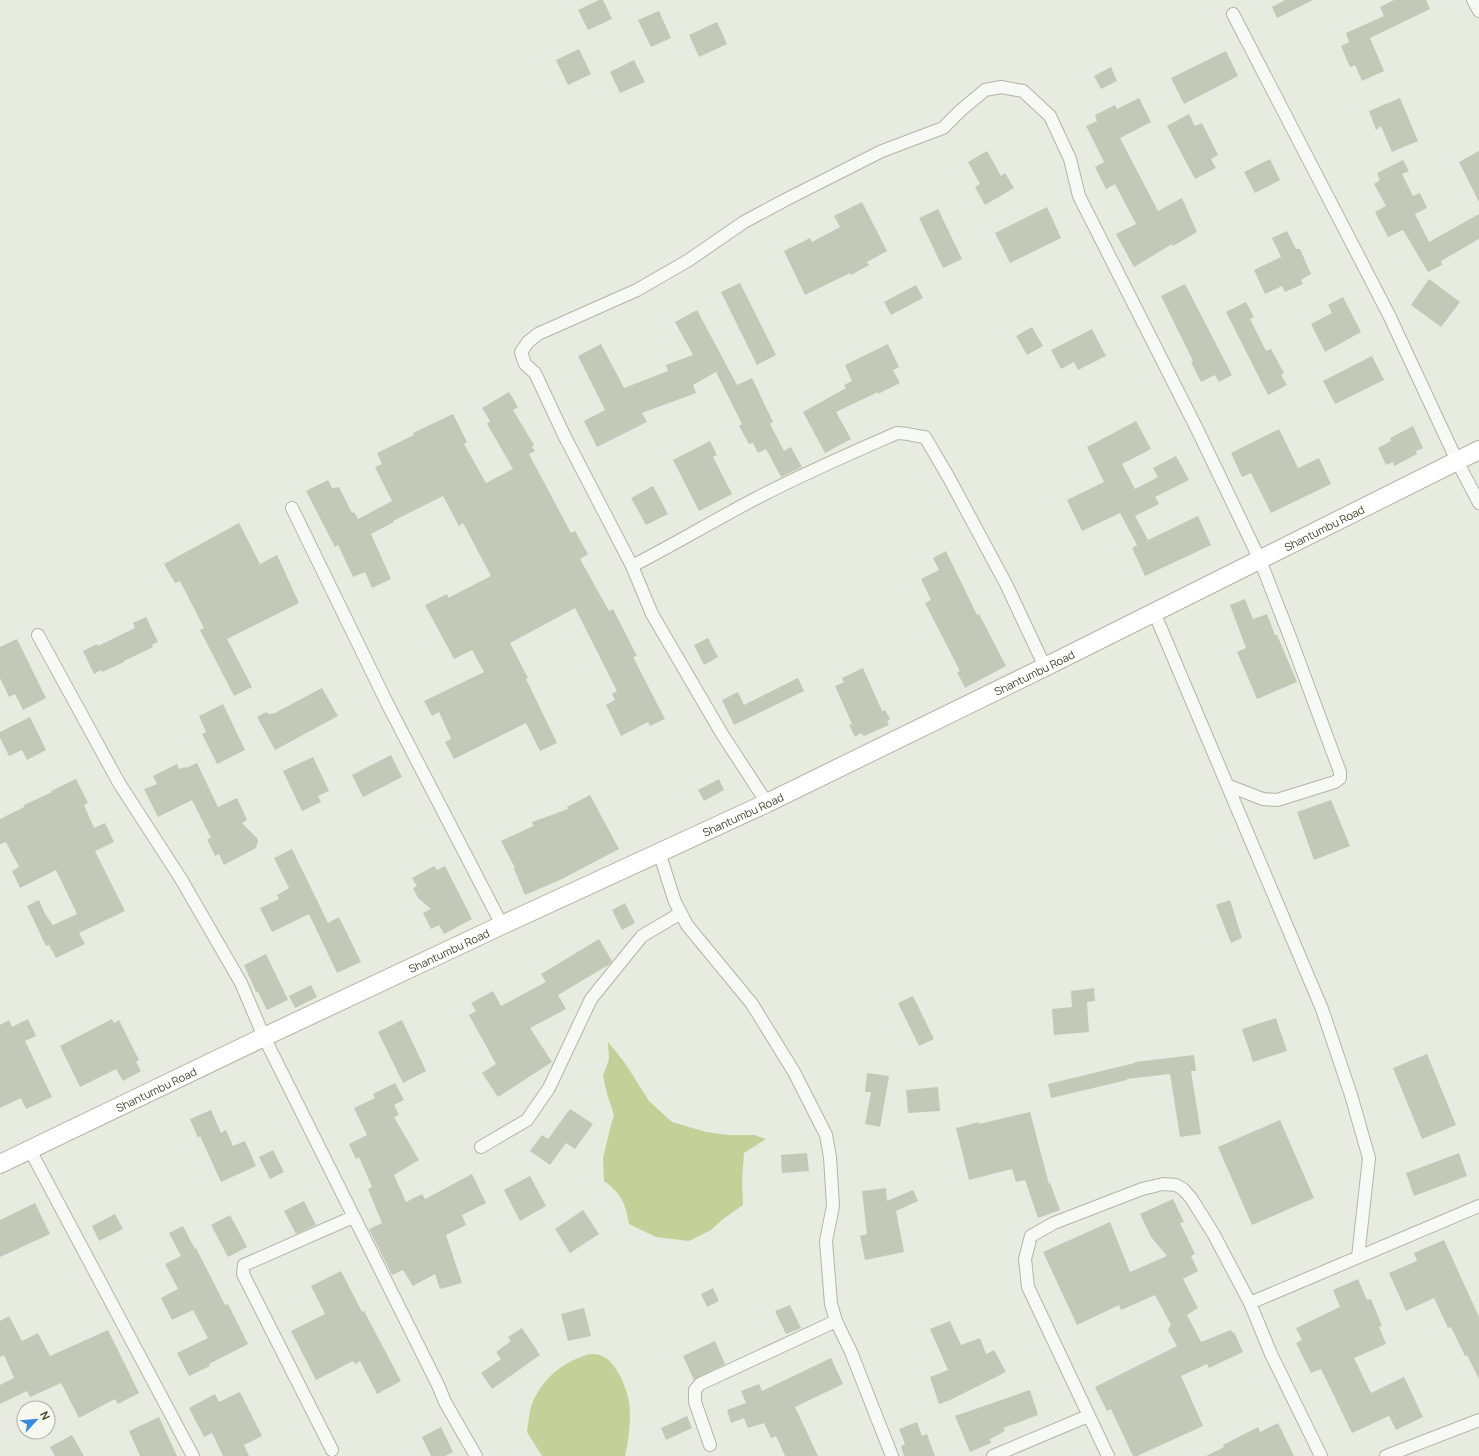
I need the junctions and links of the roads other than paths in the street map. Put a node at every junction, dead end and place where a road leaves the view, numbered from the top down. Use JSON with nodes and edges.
{"nodes":[{"id":1,"x":1473,"y":0,"type":"edge"},
{"id":2,"x":1479,"y":11,"type":"edge"},
{"id":3,"x":1234,"y":14,"type":"dead end"},
{"id":4,"x":1479,"y":450,"type":"edge"},
{"id":5,"x":1457,"y":461,"type":"junction"},
{"id":6,"x":1479,"y":503,"type":"edge"},
{"id":7,"x":292,"y":508,"type":"dead end"},
{"id":8,"x":1260,"y":560,"type":"junction"},
{"id":9,"x":632,"y":566,"type":"junction"},
{"id":10,"x":1154,"y":612,"type":"junction"},
{"id":11,"x":38,"y":635,"type":"dead end"},
{"id":12,"x":1045,"y":667,"type":"junction"},
{"id":13,"x":1229,"y":786,"type":"junction"},
{"id":14,"x":767,"y":803,"type":"junction"},
{"id":15,"x":659,"y":852,"type":"junction"},
{"id":16,"x":681,"y":914,"type":"junction"},
{"id":17,"x":502,"y":925,"type":"junction"},
{"id":18,"x":264,"y":1037,"type":"junction"},
{"id":19,"x":481,"y":1147,"type":"dead end"},
{"id":20,"x":30,"y":1150,"type":"junction"},
{"id":21,"x":0,"y":1164,"type":"edge"},
{"id":22,"x":1479,"y":1206,"type":"edge"},
{"id":23,"x":353,"y":1217,"type":"junction"},
{"id":24,"x":1358,"y":1257,"type":"junction"},
{"id":25,"x":1250,"y":1303,"type":"junction"},
{"id":26,"x":836,"y":1321,"type":"junction"},
{"id":27,"x":1088,"y":1416,"type":"junction"},
{"id":28,"x":1479,"y":1420,"type":"edge"},
{"id":29,"x":710,"y":1445,"type":"dead end"},
{"id":30,"x":332,"y":1450,"type":"dead end"},
{"id":31,"x":193,"y":1456,"type":"edge"},
{"id":32,"x":476,"y":1456,"type":"edge"},
{"id":33,"x":892,"y":1456,"type":"edge"},
{"id":34,"x":993,"y":1456,"type":"edge"},
{"id":35,"x":1108,"y":1456,"type":"edge"},
{"id":36,"x":1321,"y":1456,"type":"edge"},
{"id":37,"x":1386,"y":1456,"type":"edge"}],
"edges":[{"from":1,"to":2,"type":"street"},
{"from":3,"to":5,"type":"street"},
{"from":4,"to":5,"type":"street","name":"Shantumbu Road"},
{"from":5,"to":6,"type":"street"},
{"from":5,"to":8,"type":"street","name":"Shantumbu Road"},
{"from":7,"to":17,"type":"street"},
{"from":8,"to":9,"type":"street"},
{"from":8,"to":10,"type":"street","name":"Shantumbu Road"},
{"from":8,"to":13,"type":"street"},
{"from":9,"to":12,"type":"street"},
{"from":9,"to":14,"type":"street"},
{"from":10,"to":12,"type":"street","name":"Shantumbu Road"},
{"from":10,"to":13,"type":"street"},
{"from":11,"to":18,"type":"street"},
{"from":12,"to":14,"type":"street","name":"Shantumbu Road"},
{"from":13,"to":24,"type":"street"},
{"from":14,"to":15,"type":"street","name":"Shantumbu Road"},
{"from":15,"to":16,"type":"street"},
{"from":15,"to":17,"type":"street","name":"Shantumbu Road"},
{"from":16,"to":19,"type":"street"},
{"from":16,"to":26,"type":"street"},
{"from":17,"to":18,"type":"street","name":"Shantumbu Road"},
{"from":18,"to":20,"type":"street","name":"Shantumbu Road"},
{"from":18,"to":23,"type":"street"},
{"from":20,"to":21,"type":"street","name":"Shantumbu Road"},
{"from":20,"to":31,"type":"street"},
{"from":22,"to":24,"type":"street"},
{"from":23,"to":30,"type":"street"},
{"from":23,"to":32,"type":"street"},
{"from":24,"to":25,"type":"street"},
{"from":25,"to":27,"type":"street"},
{"from":25,"to":36,"type":"street"},
{"from":26,"to":29,"type":"street"},
{"from":26,"to":33,"type":"street"},
{"from":27,"to":34,"type":"street"},
{"from":27,"to":35,"type":"street"},
{"from":28,"to":37,"type":"street"}]}
